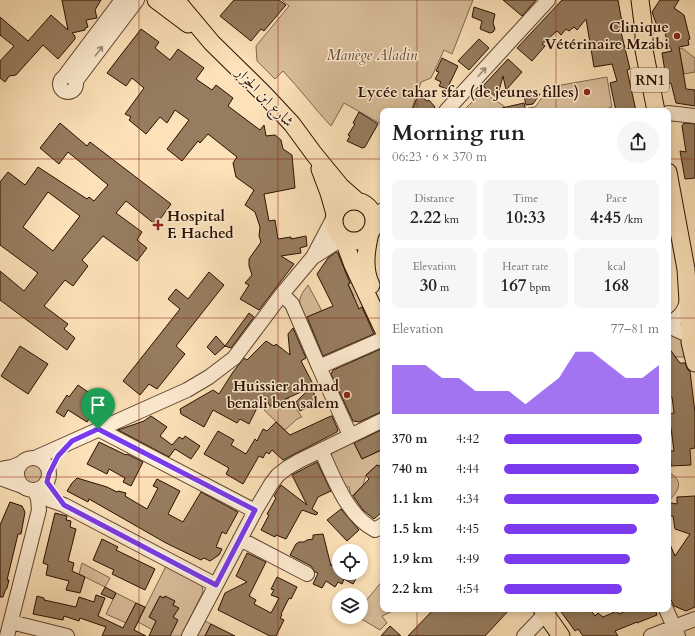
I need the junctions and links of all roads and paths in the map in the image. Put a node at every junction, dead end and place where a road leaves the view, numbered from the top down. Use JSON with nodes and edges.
{"nodes":[{"id":1,"x":122,"y":0,"type":"edge"},
{"id":2,"x":137,"y":0,"type":"edge"},
{"id":3,"x":156,"y":0,"type":"edge"},
{"id":4,"x":176,"y":0,"type":"edge"},
{"id":5,"x":548,"y":0,"type":"edge"},
{"id":6,"x":630,"y":0,"type":"edge"},
{"id":7,"x":640,"y":0,"type":"edge"},
{"id":8,"x":212,"y":43,"type":"junction"},
{"id":9,"x":644,"y":50,"type":"junction"},
{"id":10,"x":449,"y":108,"type":"edge"},
{"id":11,"x":655,"y":108,"type":"edge"},
{"id":12,"x":671,"y":113,"type":"edge"},
{"id":13,"x":695,"y":116,"type":"edge"},
{"id":14,"x":314,"y":154,"type":"junction"},
{"id":15,"x":671,"y":188,"type":"edge"},
{"id":16,"x":357,"y":201,"type":"junction"},
{"id":17,"x":380,"y":215,"type":"edge"},
{"id":18,"x":334,"y":216,"type":"junction"},
{"id":19,"x":371,"y":230,"type":"junction"},
{"id":20,"x":343,"y":238,"type":"junction"},
{"id":21,"x":313,"y":257,"type":"junction"},
{"id":22,"x":282,"y":294,"type":"junction"},
{"id":23,"x":691,"y":299,"type":"edge"},
{"id":24,"x":380,"y":303,"type":"edge"},
{"id":25,"x":671,"y":322,"type":"edge"},
{"id":26,"x":380,"y":323,"type":"edge"},
{"id":27,"x":671,"y":328,"type":"edge"},
{"id":28,"x":692,"y":338,"type":"edge"},
{"id":29,"x":380,"y":339,"type":"edge"},
{"id":30,"x":695,"y":363,"type":"edge"},
{"id":31,"x":319,"y":367,"type":"junction"},
{"id":32,"x":380,"y":421,"type":"edge"},
{"id":33,"x":98,"y":429,"type":"junction"},
{"id":34,"x":350,"y":435,"type":"junction"},
{"id":35,"x":72,"y":441,"type":"junction"},
{"id":36,"x":321,"y":450,"type":"junction"},
{"id":37,"x":34,"y":458,"type":"junction"},
{"id":38,"x":19,"y":464,"type":"junction"},
{"id":39,"x":0,"y":469,"type":"edge"},
{"id":40,"x":0,"y":478,"type":"edge"},
{"id":41,"x":38,"y":484,"type":"junction"},
{"id":42,"x":255,"y":510,"type":"junction"},
{"id":43,"x":380,"y":527,"type":"edge"},
{"id":44,"x":240,"y":539,"type":"junction"},
{"id":45,"x":307,"y":574,"type":"dead end"},
{"id":46,"x":216,"y":585,"type":"junction"},
{"id":47,"x":543,"y":612,"type":"edge"},
{"id":48,"x":545,"y":612,"type":"edge"},
{"id":49,"x":667,"y":612,"type":"edge"},
{"id":50,"x":694,"y":620,"type":"edge"},
{"id":51,"x":11,"y":622,"type":"junction"},
{"id":52,"x":676,"y":631,"type":"edge"},
{"id":53,"x":7,"y":636,"type":"edge"},
{"id":54,"x":67,"y":636,"type":"edge"},
{"id":55,"x":188,"y":636,"type":"edge"},
{"id":56,"x":524,"y":636,"type":"edge"},
{"id":57,"x":561,"y":636,"type":"edge"},
{"id":58,"x":651,"y":636,"type":"edge"}],
"edges":[{"from":1,"to":2,"type":"street","one_way":true},
{"from":3,"to":8,"type":"main road","name":"شارع ابن الجزار"},
{"from":4,"to":8,"type":"main road","name":"شارع ابن الجزار"},
{"from":10,"to":5,"type":"street","one_way":true},
{"from":6,"to":9,"type":"main road","number":"RN1"},
{"from":7,"to":9,"type":"main road","number":"RN1"},
{"from":8,"to":14,"type":"main road","name":"شارع ابن الجزار"},
{"from":9,"to":11,"type":"main road","number":"RN1"},
{"from":12,"to":13,"type":"street"},
{"from":14,"to":16,"type":"main road","name":"شارع ابن الجزار"},
{"from":14,"to":18,"type":"main road","name":"شارع ابن الجزار"},
{"from":15,"to":23,"type":"main road"},
{"from":16,"to":18,"type":"main road"},
{"from":16,"to":19,"type":"main road"},
{"from":17,"to":19,"type":"street"},
{"from":18,"to":20,"type":"main road"},
{"from":18,"to":21,"type":"street"},
{"from":19,"to":20,"type":"main road"},
{"from":19,"to":24,"type":"main road"},
{"from":20,"to":21,"type":"street"},
{"from":20,"to":26,"type":"main road"},
{"from":21,"to":22,"type":"street"},
{"from":22,"to":31,"type":"street"},
{"from":22,"to":33,"type":"street"},
{"from":23,"to":25,"type":"street"},
{"from":23,"to":28,"type":"main road"},
{"from":27,"to":28,"type":"street"},
{"from":28,"to":30,"type":"main road"},
{"from":29,"to":31,"type":"street"},
{"from":31,"to":34,"type":"street"},
{"from":32,"to":34,"type":"street"},
{"from":33,"to":35,"type":"street"},
{"from":33,"to":42,"type":"street"},
{"from":34,"to":36,"type":"street"},
{"from":35,"to":37,"type":"street"},
{"from":35,"to":41,"type":"street"},
{"from":36,"to":42,"type":"street"},
{"from":36,"to":43,"type":"street"},
{"from":37,"to":38,"type":"street"},
{"from":37,"to":41,"type":"street"},
{"from":38,"to":39,"type":"street"},
{"from":38,"to":41,"type":"street"},
{"from":40,"to":41,"type":"street"},
{"from":41,"to":46,"type":"street"},
{"from":41,"to":51,"type":"street"},
{"from":42,"to":44,"type":"street"},
{"from":44,"to":45,"type":"street"},
{"from":44,"to":46,"type":"street"},
{"from":46,"to":55,"type":"street"},
{"from":47,"to":56,"type":"street"},
{"from":48,"to":57,"type":"main road"},
{"from":49,"to":52,"type":"street"},
{"from":50,"to":52,"type":"street"},
{"from":51,"to":53,"type":"street"},
{"from":51,"to":54,"type":"street"},
{"from":52,"to":58,"type":"street"}]}
